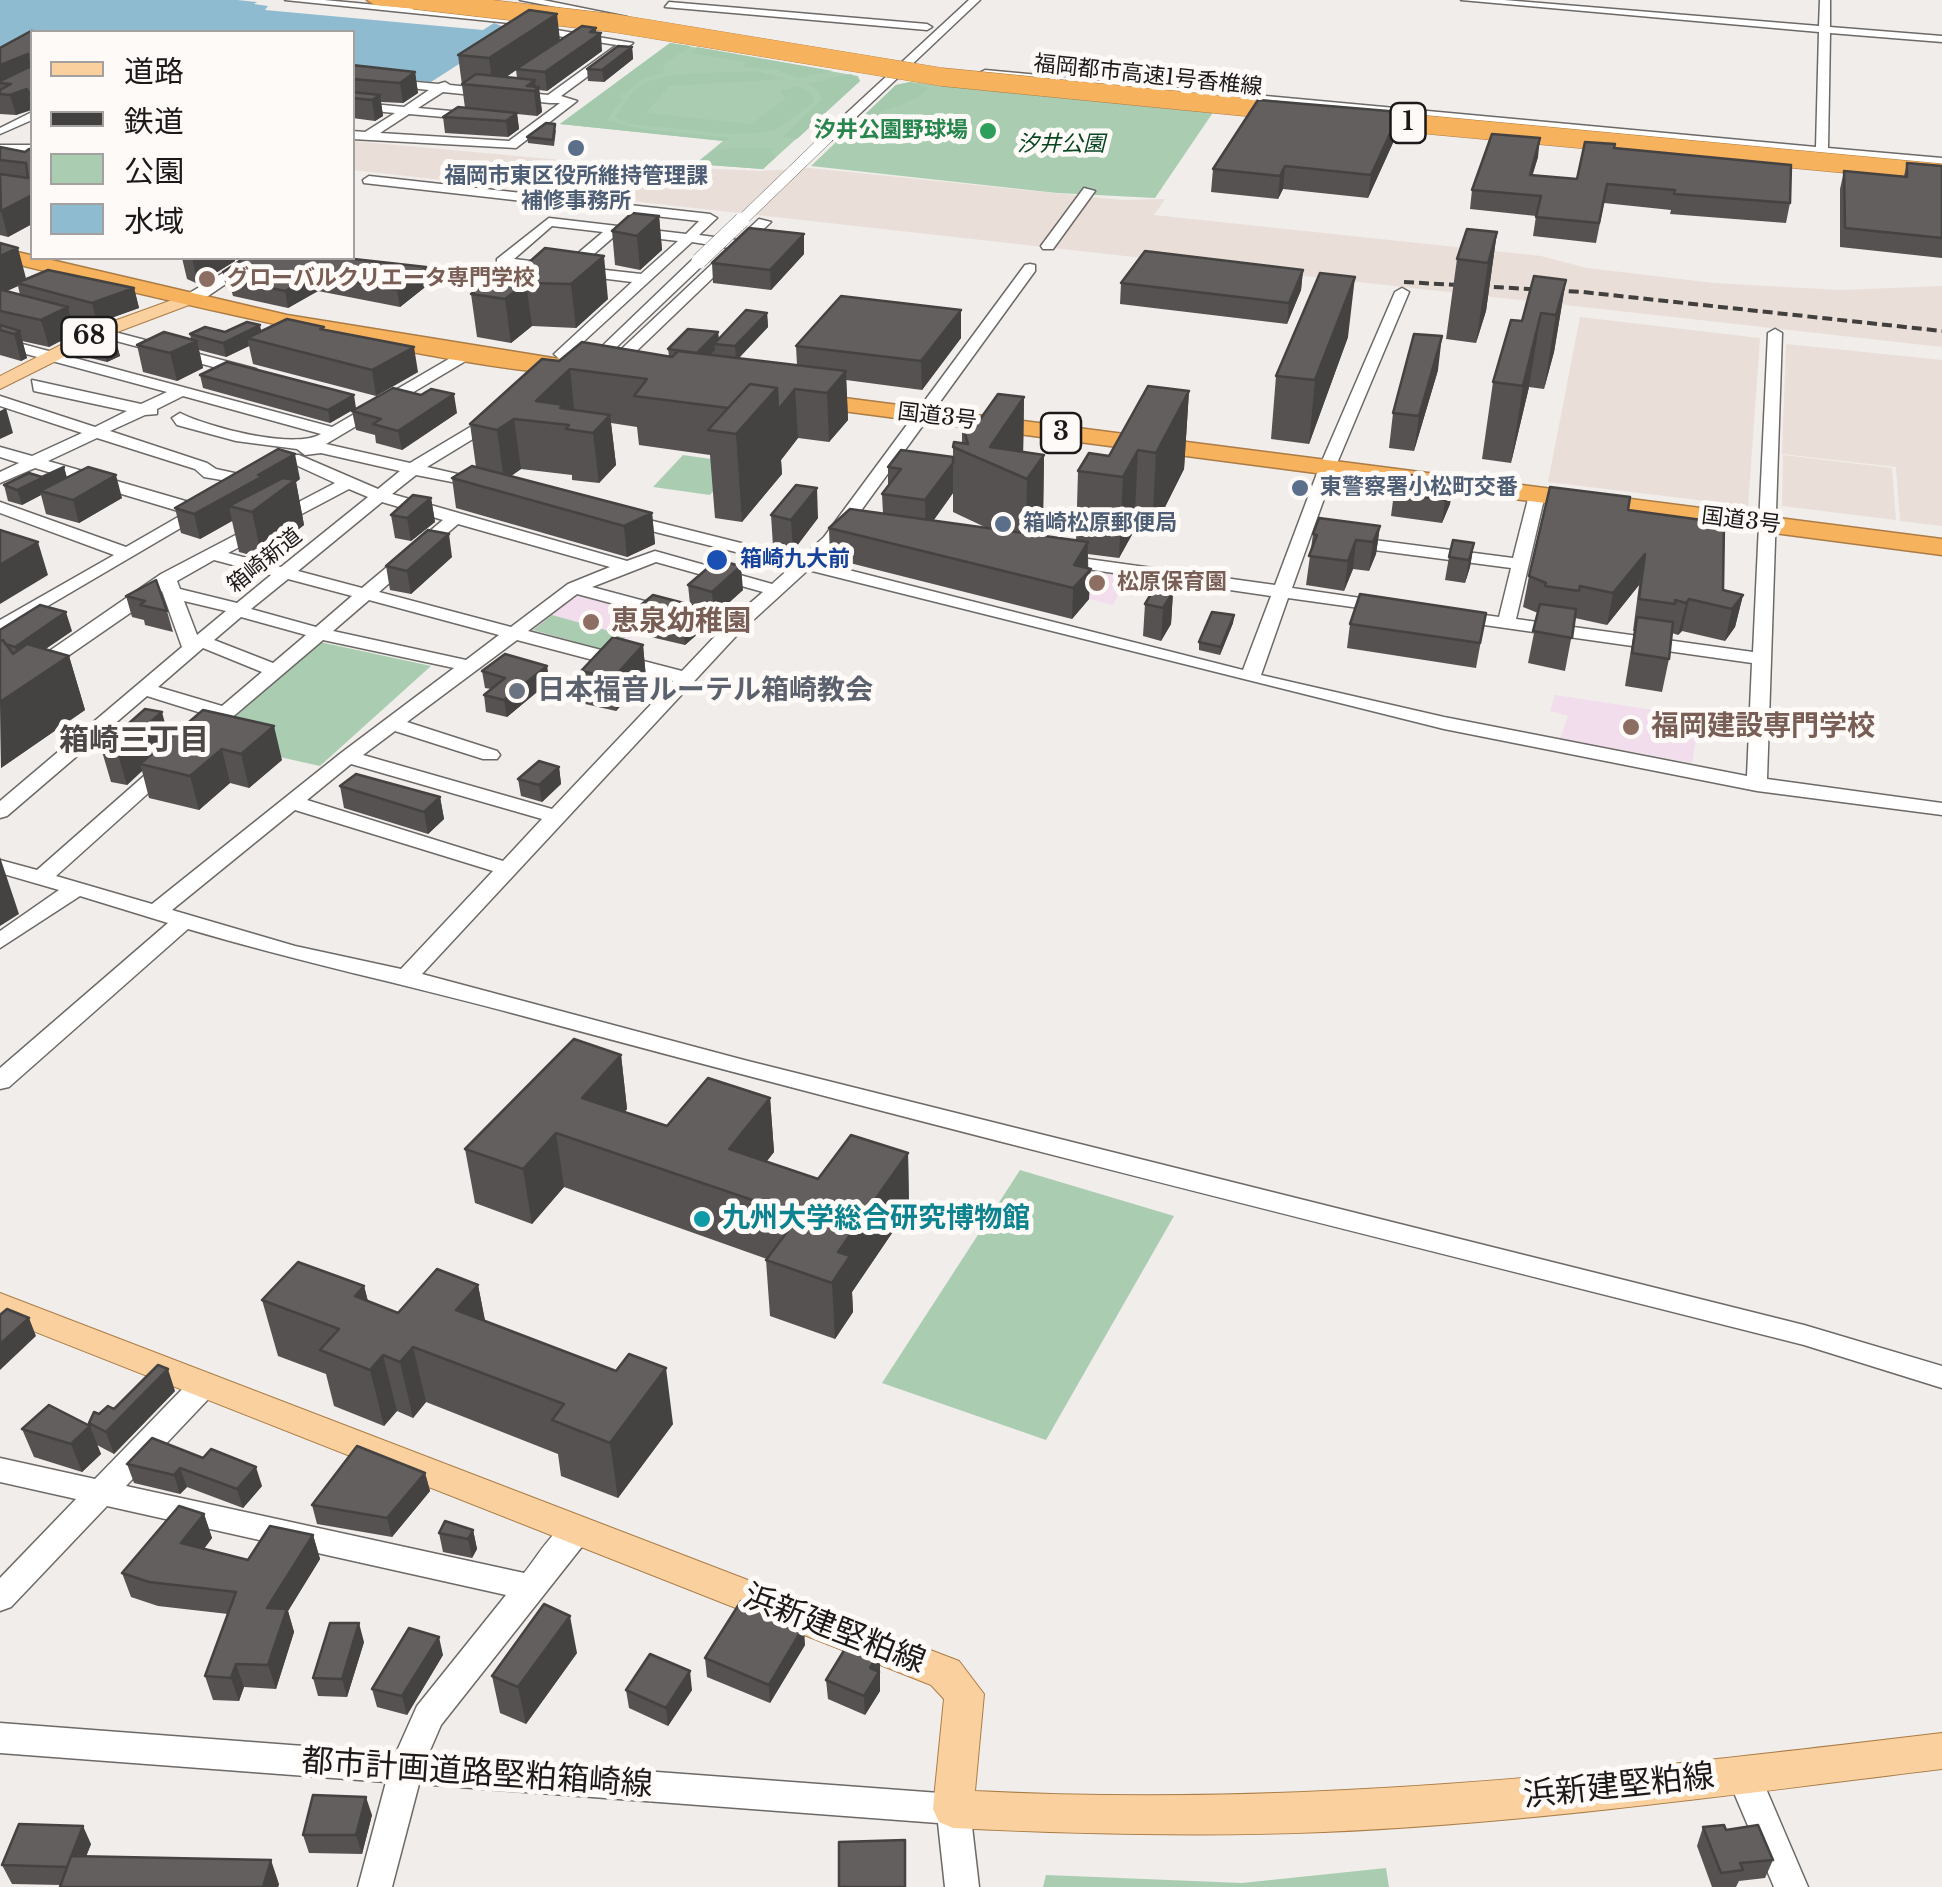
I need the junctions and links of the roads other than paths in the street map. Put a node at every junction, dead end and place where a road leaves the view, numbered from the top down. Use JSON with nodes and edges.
{"nodes":[{"id":1,"x":290,"y":0,"type":"edge"},
{"id":2,"x":374,"y":0,"type":"edge"},
{"id":3,"x":414,"y":0,"type":"edge"},
{"id":4,"x":445,"y":0,"type":"edge"},
{"id":5,"x":466,"y":0,"type":"edge"},
{"id":6,"x":492,"y":0,"type":"edge"},
{"id":7,"x":526,"y":0,"type":"edge"},
{"id":8,"x":956,"y":0,"type":"edge"},
{"id":9,"x":975,"y":0,"type":"edge"},
{"id":10,"x":1466,"y":0,"type":"edge"},
{"id":11,"x":1504,"y":0,"type":"edge"},
{"id":12,"x":1825,"y":0,"type":"edge"},
{"id":13,"x":672,"y":2,"type":"edge"},
{"id":14,"x":561,"y":16,"type":"junction"},
{"id":15,"x":642,"y":24,"type":"junction"},
{"id":16,"x":927,"y":27,"type":"junction"},
{"id":17,"x":529,"y":28,"type":"junction"},
{"id":18,"x":1825,"y":28,"type":"junction"},
{"id":19,"x":581,"y":36,"type":"junction"},
{"id":20,"x":1942,"y":37,"type":"edge"},
{"id":21,"x":514,"y":38,"type":"edge"},
{"id":22,"x":567,"y":46,"type":"edge"},
{"id":23,"x":769,"y":46,"type":"junction"},
{"id":24,"x":889,"y":69,"type":"junction"},
{"id":25,"x":454,"y":78,"type":"edge"},
{"id":26,"x":355,"y":79,"type":"edge"},
{"id":27,"x":510,"y":84,"type":"edge"},
{"id":28,"x":440,"y":88,"type":"junction"},
{"id":29,"x":496,"y":94,"type":"junction"},
{"id":30,"x":550,"y":99,"type":"junction"},
{"id":31,"x":355,"y":105,"type":"edge"},
{"id":32,"x":406,"y":110,"type":"junction"},
{"id":33,"x":16,"y":112,"type":"edge"},
{"id":34,"x":30,"y":114,"type":"edge"},
{"id":35,"x":30,"y":115,"type":"edge"},
{"id":36,"x":484,"y":118,"type":"edge"},
{"id":37,"x":522,"y":122,"type":"dead end"},
{"id":38,"x":542,"y":124,"type":"junction"},
{"id":39,"x":1,"y":131,"type":"edge"},
{"id":40,"x":30,"y":132,"type":"edge"},
{"id":41,"x":355,"y":135,"type":"edge"},
{"id":42,"x":368,"y":135,"type":"junction"},
{"id":43,"x":1765,"y":146,"type":"junction"},
{"id":44,"x":0,"y":149,"type":"edge"},
{"id":45,"x":30,"y":149,"type":"edge"},
{"id":46,"x":1823,"y":157,"type":"junction"},
{"id":47,"x":1942,"y":162,"type":"edge"},
{"id":48,"x":1942,"y":172,"type":"edge"},
{"id":49,"x":355,"y":178,"type":"edge"},
{"id":50,"x":369,"y":180,"type":"junction"},
{"id":51,"x":355,"y":190,"type":"edge"},
{"id":52,"x":1089,"y":191,"type":"dead end"},
{"id":53,"x":764,"y":222,"type":"dead end"},
{"id":54,"x":614,"y":229,"type":"junction"},
{"id":55,"x":689,"y":238,"type":"junction"},
{"id":56,"x":740,"y":244,"type":"junction"},
{"id":57,"x":1048,"y":246,"type":"dead end"},
{"id":58,"x":0,"y":254,"type":"edge"},
{"id":59,"x":254,"y":260,"type":"edge"},
{"id":60,"x":1030,"y":268,"type":"dead end"},
{"id":61,"x":567,"y":270,"type":"junction"},
{"id":62,"x":644,"y":280,"type":"junction"},
{"id":63,"x":1402,"y":292,"type":"dead end"},
{"id":64,"x":18,"y":296,"type":"edge"},
{"id":65,"x":182,"y":300,"type":"junction"},
{"id":66,"x":0,"y":305,"type":"edge"},
{"id":67,"x":98,"y":333,"type":"junction"},
{"id":68,"x":1775,"y":333,"type":"dead end"},
{"id":69,"x":0,"y":342,"type":"edge"},
{"id":70,"x":260,"y":351,"type":"edge"},
{"id":71,"x":50,"y":356,"type":"junction"},
{"id":72,"x":464,"y":356,"type":"junction"},
{"id":73,"x":230,"y":366,"type":"junction"},
{"id":74,"x":575,"y":369,"type":"junction"},
{"id":75,"x":214,"y":374,"type":"edge"},
{"id":76,"x":268,"y":376,"type":"edge"},
{"id":77,"x":4,"y":378,"type":"edge"},
{"id":78,"x":638,"y":378,"type":"edge"},
{"id":79,"x":198,"y":383,"type":"edge"},
{"id":80,"x":549,"y":385,"type":"edge"},
{"id":81,"x":181,"y":392,"type":"junction"},
{"id":82,"x":776,"y":396,"type":"edge"},
{"id":83,"x":0,"y":401,"type":"edge"},
{"id":84,"x":362,"y":401,"type":"edge"},
{"id":85,"x":520,"y":404,"type":"edge"},
{"id":86,"x":380,"y":406,"type":"junction"},
{"id":87,"x":144,"y":409,"type":"junction"},
{"id":88,"x":920,"y":415,"type":"junction"},
{"id":89,"x":96,"y":433,"type":"junction"},
{"id":90,"x":335,"y":433,"type":"junction"},
{"id":91,"x":0,"y":452,"type":"edge"},
{"id":92,"x":32,"y":463,"type":"junction"},
{"id":93,"x":279,"y":465,"type":"junction"},
{"id":94,"x":414,"y":468,"type":"junction"},
{"id":95,"x":1327,"y":468,"type":"junction"},
{"id":96,"x":0,"y":478,"type":"edge"},
{"id":97,"x":91,"y":481,"type":"junction"},
{"id":98,"x":346,"y":484,"type":"junction"},
{"id":99,"x":496,"y":488,"type":"edge"},
{"id":100,"x":74,"y":490,"type":"edge"},
{"id":101,"x":234,"y":492,"type":"edge"},
{"id":102,"x":1537,"y":495,"type":"junction"},
{"id":103,"x":380,"y":496,"type":"junction"},
{"id":104,"x":216,"y":502,"type":"edge"},
{"id":105,"x":39,"y":507,"type":"edge"},
{"id":106,"x":0,"y":508,"type":"edge"},
{"id":107,"x":199,"y":512,"type":"junction"},
{"id":108,"x":22,"y":516,"type":"junction"},
{"id":109,"x":611,"y":516,"type":"edge"},
{"id":110,"x":454,"y":518,"type":"junction"},
{"id":111,"x":1767,"y":524,"type":"junction"},
{"id":112,"x":1302,"y":536,"type":"junction"},
{"id":113,"x":1942,"y":547,"type":"edge"},
{"id":114,"x":128,"y":554,"type":"junction"},
{"id":115,"x":213,"y":554,"type":"junction"},
{"id":116,"x":1032,"y":556,"type":"edge"},
{"id":117,"x":806,"y":563,"type":"junction"},
{"id":118,"x":1519,"y":564,"type":"junction"},
{"id":119,"x":628,"y":567,"type":"junction"},
{"id":120,"x":287,"y":572,"type":"junction"},
{"id":121,"x":169,"y":585,"type":"junction"},
{"id":122,"x":574,"y":588,"type":"junction"},
{"id":123,"x":775,"y":590,"type":"junction"},
{"id":124,"x":1282,"y":592,"type":"junction"},
{"id":125,"x":367,"y":593,"type":"junction"},
{"id":126,"x":239,"y":610,"type":"junction"},
{"id":127,"x":1506,"y":624,"type":"junction"},
{"id":128,"x":0,"y":628,"type":"edge"},
{"id":129,"x":732,"y":630,"type":"junction"},
{"id":130,"x":512,"y":632,"type":"junction"},
{"id":131,"x":318,"y":634,"type":"junction"},
{"id":132,"x":197,"y":645,"type":"junction"},
{"id":133,"x":1763,"y":660,"type":"junction"},
{"id":134,"x":470,"y":666,"type":"junction"},
{"id":135,"x":273,"y":670,"type":"junction"},
{"id":136,"x":1251,"y":676,"type":"junction"},
{"id":137,"x":686,"y":678,"type":"junction"},
{"id":138,"x":144,"y":690,"type":"junction"},
{"id":139,"x":0,"y":694,"type":"edge"},
{"id":140,"x":224,"y":714,"type":"junction"},
{"id":141,"x":393,"y":724,"type":"junction"},
{"id":142,"x":490,"y":756,"type":"dead end"},
{"id":143,"x":348,"y":757,"type":"junction"},
{"id":144,"x":1758,"y":785,"type":"junction"},
{"id":145,"x":292,"y":802,"type":"junction"},
{"id":146,"x":1942,"y":809,"type":"edge"},
{"id":147,"x":0,"y":812,"type":"edge"},
{"id":148,"x":556,"y":817,"type":"junction"},
{"id":149,"x":0,"y":866,"type":"edge"},
{"id":150,"x":506,"y":869,"type":"junction"},
{"id":151,"x":40,"y":878,"type":"junction"},
{"id":152,"x":76,"y":889,"type":"junction"},
{"id":153,"x":156,"y":912,"type":"junction"},
{"id":154,"x":183,"y":921,"type":"junction"},
{"id":155,"x":0,"y":941,"type":"edge"},
{"id":156,"x":406,"y":976,"type":"junction"},
{"id":157,"x":0,"y":1081,"type":"edge"},
{"id":158,"x":0,"y":1305,"type":"edge"},
{"id":159,"x":1942,"y":1377,"type":"edge"},
{"id":160,"x":204,"y":1385,"type":"junction"},
{"id":161,"x":0,"y":1470,"type":"edge"},
{"id":162,"x":100,"y":1494,"type":"junction"},
{"id":163,"x":577,"y":1530,"type":"junction"},
{"id":164,"x":532,"y":1588,"type":"junction"},
{"id":165,"x":0,"y":1598,"type":"edge"},
{"id":166,"x":0,"y":1738,"type":"edge"},
{"id":167,"x":1942,"y":1751,"type":"edge"},
{"id":168,"x":406,"y":1769,"type":"junction"},
{"id":169,"x":1743,"y":1774,"type":"junction"},
{"id":170,"x":953,"y":1810,"type":"junction"},
{"id":171,"x":375,"y":1887,"type":"edge"},
{"id":172,"x":962,"y":1887,"type":"edge"},
{"id":173,"x":1791,"y":1887,"type":"edge"}],
"edges":[{"from":1,"to":17,"type":"street"},
{"from":2,"to":24,"type":"highway","bridge":true},
{"from":3,"to":48,"type":"highway","name":"福岡都市高速1号香椎線","number":"1","bridge":true},
{"from":4,"to":23,"type":"highway","name":"福岡都市高速1号香椎線","number":"1","bridge":true},
{"from":5,"to":14,"type":"street"},
{"from":6,"to":14,"type":"street"},
{"from":7,"to":15,"type":"street"},
{"from":8,"to":16,"type":"street"},
{"from":9,"to":24,"type":"street"},
{"from":10,"to":18,"type":"street"},
{"from":11,"to":18,"type":"street"},
{"from":12,"to":18,"type":"street"},
{"from":13,"to":15,"type":"street"},
{"from":13,"to":16,"type":"street"},
{"from":14,"to":15,"type":"street"},
{"from":15,"to":24,"type":"street"},
{"from":15,"to":24,"type":"street"},
{"from":16,"to":24,"type":"street"},
{"from":17,"to":19,"type":"street"},
{"from":17,"to":21,"type":"street"},
{"from":18,"to":20,"type":"street"},
{"from":18,"to":46,"type":"street"},
{"from":19,"to":22,"type":"street"},
{"from":19,"to":30,"type":"street"},
{"from":23,"to":43,"type":"highway","bridge":true},
{"from":23,"to":48,"type":"highway","name":"福岡都市高速1号香椎線","number":"1","bridge":true},
{"from":24,"to":43,"type":"street"},
{"from":24,"to":46,"type":"street"},
{"from":24,"to":74,"type":"street","bridge":true},
{"from":25,"to":28,"type":"street"},
{"from":26,"to":28,"type":"street"},
{"from":27,"to":29,"type":"street"},
{"from":28,"to":29,"type":"street"},
{"from":28,"to":32,"type":"street"},
{"from":29,"to":30,"type":"street"},
{"from":30,"to":38,"type":"street"},
{"from":31,"to":32,"type":"street"},
{"from":32,"to":36,"type":"street"},
{"from":32,"to":42,"type":"street"},
{"from":33,"to":34,"type":"street"},
{"from":35,"to":39,"type":"street"},
{"from":37,"to":38,"type":"street"},
{"from":38,"to":42,"type":"street"},
{"from":39,"to":40,"type":"street"},
{"from":41,"to":42,"type":"street"},
{"from":43,"to":46,"type":"street"},
{"from":44,"to":45,"type":"street"},
{"from":46,"to":47,"type":"street"},
{"from":46,"to":48,"type":"street"},
{"from":49,"to":50,"type":"street"},
{"from":50,"to":51,"type":"street"},
{"from":50,"to":55,"type":"street"},
{"from":52,"to":57,"type":"street"},
{"from":53,"to":56,"type":"street"},
{"from":54,"to":55,"type":"street"},
{"from":54,"to":61,"type":"street"},
{"from":54,"to":61,"type":"street"},
{"from":55,"to":56,"type":"street"},
{"from":55,"to":62,"type":"street"},
{"from":56,"to":74,"type":"street"},
{"from":58,"to":65,"type":"highway"},
{"from":59,"to":65,"type":"street"},
{"from":60,"to":88,"type":"street"},
{"from":61,"to":62,"type":"street"},
{"from":62,"to":74,"type":"street"},
{"from":63,"to":95,"type":"street"},
{"from":64,"to":66,"type":"street"},
{"from":65,"to":67,"type":"main road","number":"68"},
{"from":65,"to":72,"type":"highway"},
{"from":66,"to":67,"type":"street"},
{"from":67,"to":71,"type":"main road","number":"68"},
{"from":67,"to":73,"type":"street"},
{"from":68,"to":111,"type":"street"},
{"from":69,"to":71,"type":"street"},
{"from":70,"to":73,"type":"street"},
{"from":71,"to":77,"type":"main road","number":"68"},
{"from":71,"to":81,"type":"street"},
{"from":72,"to":74,"type":"highway"},
{"from":72,"to":86,"type":"street"},
{"from":73,"to":75,"type":"street"},
{"from":73,"to":76,"type":"street"},
{"from":74,"to":78,"type":"highway"},
{"from":74,"to":80,"type":"street"},
{"from":77,"to":87,"type":"street"},
{"from":79,"to":81,"type":"street"},
{"from":81,"to":87,"type":"street"},
{"from":81,"to":90,"type":"street"},
{"from":82,"to":88,"type":"highway","name":"国道3号","number":"3"},
{"from":83,"to":89,"type":"street"},
{"from":84,"to":86,"type":"street"},
{"from":85,"to":94,"type":"street","name":"箱崎新道"},
{"from":86,"to":90,"type":"street"},
{"from":87,"to":89,"type":"street"},
{"from":87,"to":93,"type":"street"},
{"from":88,"to":95,"type":"highway","name":"国道3号","number":"3"},
{"from":88,"to":117,"type":"street"},
{"from":89,"to":92,"type":"street"},
{"from":89,"to":93,"type":"street"},
{"from":90,"to":93,"type":"street"},
{"from":91,"to":92,"type":"street"},
{"from":92,"to":96,"type":"street"},
{"from":92,"to":97,"type":"street"},
{"from":93,"to":94,"type":"street"},
{"from":93,"to":98,"type":"street"},
{"from":93,"to":101,"type":"street"},
{"from":94,"to":99,"type":"street"},
{"from":94,"to":103,"type":"street","name":"箱崎新道"},
{"from":95,"to":102,"type":"highway","name":"国道3号","number":"3"},
{"from":95,"to":112,"type":"street"},
{"from":97,"to":100,"type":"street"},
{"from":97,"to":107,"type":"street"},
{"from":98,"to":103,"type":"street"},
{"from":98,"to":115,"type":"street"},
{"from":102,"to":111,"type":"highway","name":"国道3号","number":"3"},
{"from":102,"to":118,"type":"street"},
{"from":103,"to":110,"type":"street"},
{"from":103,"to":120,"type":"street","name":"箱崎新道"},
{"from":104,"to":107,"type":"street"},
{"from":105,"to":108,"type":"street"},
{"from":106,"to":108,"type":"street"},
{"from":107,"to":114,"type":"street"},
{"from":108,"to":114,"type":"street"},
{"from":109,"to":117,"type":"street"},
{"from":110,"to":119,"type":"street"},
{"from":110,"to":125,"type":"street"},
{"from":111,"to":113,"type":"highway","name":"国道3号","number":"3"},
{"from":111,"to":133,"type":"street"},
{"from":112,"to":118,"type":"street"},
{"from":112,"to":124,"type":"street"},
{"from":114,"to":128,"type":"street"},
{"from":115,"to":120,"type":"street"},
{"from":115,"to":121,"type":"street"},
{"from":116,"to":124,"type":"street"},
{"from":117,"to":123,"type":"street"},
{"from":117,"to":136,"type":"street"},
{"from":118,"to":127,"type":"street"},
{"from":119,"to":122,"type":"street"},
{"from":119,"to":123,"type":"street"},
{"from":120,"to":125,"type":"street"},
{"from":120,"to":126,"type":"street","name":"箱崎新道"},
{"from":121,"to":126,"type":"street"},
{"from":121,"to":132,"type":"street"},
{"from":121,"to":139,"type":"street"},
{"from":122,"to":129,"type":"street"},
{"from":122,"to":130,"type":"street"},
{"from":123,"to":129,"type":"street"},
{"from":124,"to":127,"type":"street"},
{"from":124,"to":136,"type":"street"},
{"from":125,"to":130,"type":"street"},
{"from":125,"to":131,"type":"street"},
{"from":126,"to":131,"type":"street"},
{"from":126,"to":132,"type":"street","name":"箱崎新道"},
{"from":127,"to":133,"type":"street"},
{"from":129,"to":137,"type":"street"},
{"from":130,"to":134,"type":"street"},
{"from":130,"to":137,"type":"street"},
{"from":131,"to":134,"type":"street"},
{"from":131,"to":135,"type":"street"},
{"from":132,"to":135,"type":"street"},
{"from":132,"to":138,"type":"street","name":"箱崎新道"},
{"from":133,"to":144,"type":"street"},
{"from":134,"to":141,"type":"street"},
{"from":135,"to":140,"type":"street"},
{"from":136,"to":144,"type":"street"},
{"from":137,"to":148,"type":"street"},
{"from":138,"to":140,"type":"street"},
{"from":138,"to":147,"type":"street","name":"箱崎新道"},
{"from":140,"to":151,"type":"street"},
{"from":141,"to":142,"type":"street"},
{"from":141,"to":143,"type":"street"},
{"from":143,"to":145,"type":"street"},
{"from":143,"to":148,"type":"street"},
{"from":144,"to":146,"type":"street"},
{"from":145,"to":150,"type":"street"},
{"from":145,"to":153,"type":"street"},
{"from":148,"to":150,"type":"street"},
{"from":149,"to":151,"type":"street"},
{"from":150,"to":156,"type":"street"},
{"from":151,"to":152,"type":"street"},
{"from":152,"to":153,"type":"street"},
{"from":152,"to":155,"type":"street"},
{"from":153,"to":154,"type":"street"},
{"from":154,"to":156,"type":"street"},
{"from":154,"to":157,"type":"street"},
{"from":156,"to":159,"type":"street"},
{"from":158,"to":160,"type":"main road","name":"浜新建堅粕線"},
{"from":160,"to":162,"type":"street"},
{"from":160,"to":163,"type":"main road","name":"浜新建堅粕線"},
{"from":161,"to":162,"type":"street"},
{"from":162,"to":164,"type":"street"},
{"from":162,"to":165,"type":"street"},
{"from":163,"to":164,"type":"street"},
{"from":163,"to":170,"type":"main road","name":"浜新建堅粕線"},
{"from":164,"to":168,"type":"street"},
{"from":166,"to":168,"type":"street","name":"都市計画道路堅粕箱崎線"},
{"from":167,"to":169,"type":"main road","name":"浜新建堅粕線"},
{"from":168,"to":170,"type":"street","name":"都市計画道路堅粕箱崎線"},
{"from":168,"to":171,"type":"street"},
{"from":169,"to":170,"type":"main road","name":"浜新建堅粕線"},
{"from":169,"to":173,"type":"street"},
{"from":170,"to":172,"type":"street"}]}
